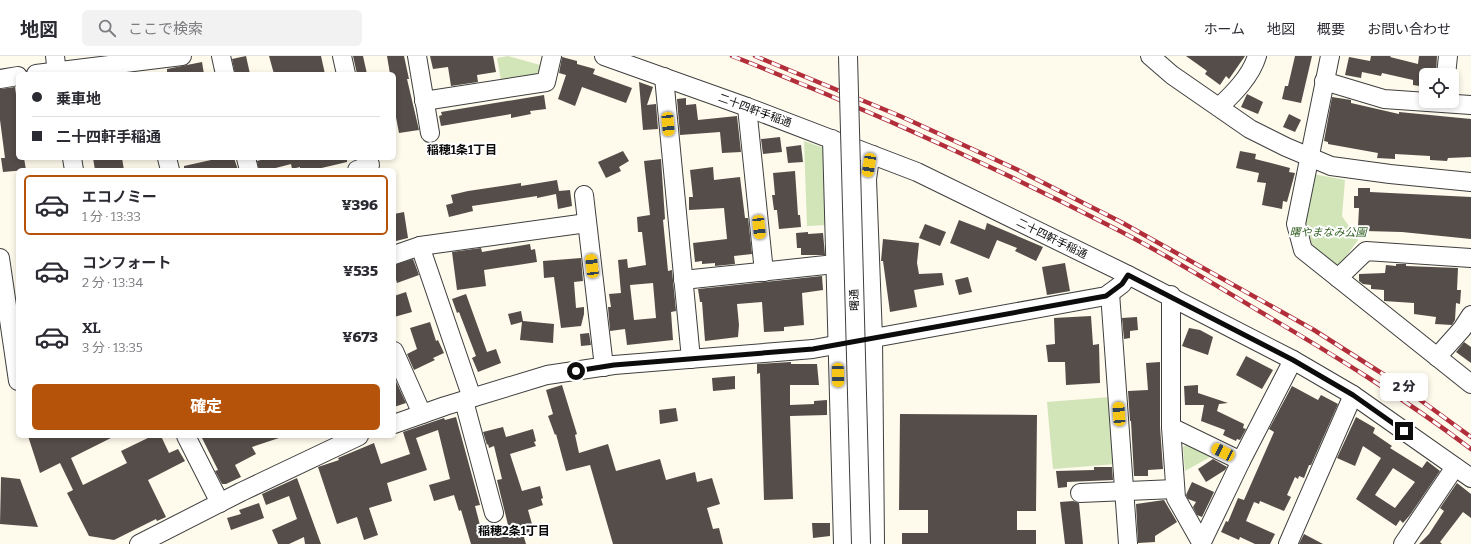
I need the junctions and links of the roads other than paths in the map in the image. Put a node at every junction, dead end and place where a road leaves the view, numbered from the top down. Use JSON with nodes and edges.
{"nodes":[{"id":1,"x":182,"y":56,"type":"edge"},
{"id":2,"x":221,"y":56,"type":"edge"},
{"id":3,"x":342,"y":56,"type":"edge"},
{"id":4,"x":417,"y":56,"type":"edge"},
{"id":5,"x":552,"y":56,"type":"edge"},
{"id":6,"x":604,"y":56,"type":"edge"},
{"id":7,"x":848,"y":56,"type":"edge"},
{"id":8,"x":1257,"y":56,"type":"edge"},
{"id":9,"x":1330,"y":56,"type":"edge"},
{"id":10,"x":1448,"y":56,"type":"edge"},
{"id":11,"x":1160,"y":59,"type":"edge"},
{"id":12,"x":143,"y":64,"type":"edge"},
{"id":13,"x":56,"y":67,"type":"edge"},
{"id":14,"x":1447,"y":68,"type":"edge"},
{"id":15,"x":42,"y":72,"type":"edge"},
{"id":16,"x":225,"y":72,"type":"edge"},
{"id":17,"x":346,"y":72,"type":"edge"},
{"id":18,"x":16,"y":76,"type":"edge"},
{"id":19,"x":664,"y":77,"type":"junction"},
{"id":20,"x":0,"y":79,"type":"edge"},
{"id":21,"x":1324,"y":81,"type":"junction"},
{"id":22,"x":424,"y":101,"type":"junction"},
{"id":23,"x":1419,"y":101,"type":"edge"},
{"id":24,"x":1459,"y":104,"type":"edge"},
{"id":25,"x":1471,"y":105,"type":"edge"},
{"id":26,"x":747,"y":107,"type":"junction"},
{"id":27,"x":1219,"y":108,"type":"junction"},
{"id":28,"x":430,"y":133,"type":"dead end"},
{"id":29,"x":832,"y":139,"type":"junction"},
{"id":30,"x":873,"y":155,"type":"junction"},
{"id":31,"x":1308,"y":157,"type":"junction"},
{"id":32,"x":369,"y":160,"type":"edge"},
{"id":33,"x":362,"y":168,"type":"edge"},
{"id":34,"x":1471,"y":182,"type":"edge"},
{"id":35,"x":584,"y":196,"type":"dead end"},
{"id":36,"x":587,"y":223,"type":"junction"},
{"id":37,"x":420,"y":246,"type":"junction"},
{"id":38,"x":396,"y":254,"type":"edge"},
{"id":39,"x":1471,"y":258,"type":"edge"},
{"id":40,"x":0,"y":260,"type":"edge"},
{"id":41,"x":835,"y":264,"type":"junction"},
{"id":42,"x":764,"y":272,"type":"junction"},
{"id":43,"x":1128,"y":275,"type":"junction"},
{"id":44,"x":1338,"y":278,"type":"junction"},
{"id":45,"x":683,"y":280,"type":"junction"},
{"id":46,"x":1110,"y":293,"type":"junction"},
{"id":47,"x":1170,"y":295,"type":"junction"},
{"id":48,"x":13,"y":301,"type":"edge"},
{"id":49,"x":1471,"y":315,"type":"edge"},
{"id":50,"x":873,"y":338,"type":"junction"},
{"id":51,"x":838,"y":344,"type":"junction"},
{"id":52,"x":16,"y":349,"type":"edge"},
{"id":53,"x":396,"y":356,"type":"edge"},
{"id":54,"x":1437,"y":357,"type":"junction"},
{"id":55,"x":691,"y":359,"type":"junction"},
{"id":56,"x":1293,"y":360,"type":"junction"},
{"id":57,"x":604,"y":366,"type":"junction"},
{"id":58,"x":1471,"y":384,"type":"edge"},
{"id":59,"x":1353,"y":395,"type":"junction"},
{"id":60,"x":468,"y":399,"type":"junction"},
{"id":61,"x":422,"y":414,"type":"junction"},
{"id":62,"x":396,"y":423,"type":"edge"},
{"id":63,"x":1171,"y":427,"type":"junction"},
{"id":64,"x":187,"y":438,"type":"edge"},
{"id":65,"x":355,"y":438,"type":"edge"},
{"id":66,"x":1241,"y":461,"type":"junction"},
{"id":67,"x":1455,"y":467,"type":"junction"},
{"id":68,"x":1471,"y":478,"type":"edge"},
{"id":69,"x":1175,"y":489,"type":"junction"},
{"id":70,"x":1124,"y":490,"type":"junction"},
{"id":71,"x":1080,"y":493,"type":"dead end"},
{"id":72,"x":220,"y":503,"type":"junction"},
{"id":73,"x":494,"y":513,"type":"dead end"},
{"id":74,"x":139,"y":544,"type":"edge"},
{"id":75,"x":843,"y":544,"type":"edge"},
{"id":76,"x":861,"y":544,"type":"edge"},
{"id":77,"x":874,"y":544,"type":"edge"},
{"id":78,"x":1128,"y":544,"type":"edge"},
{"id":79,"x":1202,"y":544,"type":"edge"},
{"id":80,"x":1288,"y":544,"type":"edge"},
{"id":81,"x":1403,"y":544,"type":"edge"}],
"edges":[{"from":1,"to":12,"type":"street"},
{"from":2,"to":16,"type":"street"},
{"from":3,"to":17,"type":"street"},
{"from":4,"to":22,"type":"street"},
{"from":5,"to":22,"type":"street"},
{"from":6,"to":19,"type":"street","name":"二十四軒手稲通"},
{"from":7,"to":76,"type":"street","name":"曙通","bridge":true},
{"from":8,"to":27,"type":"street"},
{"from":9,"to":21,"type":"street"},
{"from":10,"to":14,"type":"street"},
{"from":11,"to":27,"type":"street"},
{"from":12,"to":13,"type":"street"},
{"from":13,"to":15,"type":"street"},
{"from":18,"to":20,"type":"street"},
{"from":19,"to":26,"type":"street","name":"二十四軒手稲通"},
{"from":19,"to":45,"type":"street"},
{"from":21,"to":23,"type":"street"},
{"from":21,"to":31,"type":"street"},
{"from":22,"to":28,"type":"street"},
{"from":24,"to":25,"type":"street"},
{"from":26,"to":29,"type":"street","name":"二十四軒手稲通"},
{"from":26,"to":42,"type":"street"},
{"from":27,"to":31,"type":"street"},
{"from":29,"to":30,"type":"street","name":"二十四軒手稲通"},
{"from":29,"to":41,"type":"street"},
{"from":30,"to":43,"type":"street","name":"二十四軒手稲通"},
{"from":30,"to":50,"type":"street"},
{"from":31,"to":34,"type":"street"},
{"from":31,"to":44,"type":"street"},
{"from":32,"to":33,"type":"street"},
{"from":35,"to":36,"type":"street"},
{"from":36,"to":37,"type":"street"},
{"from":36,"to":57,"type":"street"},
{"from":37,"to":38,"type":"street"},
{"from":37,"to":60,"type":"street"},
{"from":39,"to":44,"type":"street"},
{"from":40,"to":48,"type":"street"},
{"from":41,"to":42,"type":"street"},
{"from":41,"to":51,"type":"street"},
{"from":42,"to":45,"type":"street"},
{"from":43,"to":46,"type":"street"},
{"from":43,"to":47,"type":"street","name":"二十四軒手稲通"},
{"from":44,"to":54,"type":"street"},
{"from":45,"to":55,"type":"street"},
{"from":46,"to":50,"type":"street"},
{"from":46,"to":70,"type":"street"},
{"from":47,"to":56,"type":"street","name":"二十四軒手稲通"},
{"from":47,"to":63,"type":"street"},
{"from":48,"to":52,"type":"street"},
{"from":49,"to":54,"type":"street"},
{"from":50,"to":51,"type":"street"},
{"from":50,"to":77,"type":"street"},
{"from":51,"to":55,"type":"street"},
{"from":51,"to":75,"type":"street"},
{"from":53,"to":61,"type":"street"},
{"from":54,"to":58,"type":"street"},
{"from":55,"to":57,"type":"street"},
{"from":56,"to":59,"type":"street","name":"二十四軒手稲通"},
{"from":56,"to":66,"type":"street"},
{"from":57,"to":60,"type":"street"},
{"from":59,"to":67,"type":"street","name":"二十四軒手稲通"},
{"from":59,"to":80,"type":"street"},
{"from":60,"to":61,"type":"street"},
{"from":60,"to":73,"type":"street"},
{"from":61,"to":62,"type":"street"},
{"from":63,"to":66,"type":"street"},
{"from":63,"to":69,"type":"street"},
{"from":64,"to":72,"type":"street"},
{"from":65,"to":72,"type":"street"},
{"from":66,"to":79,"type":"street"},
{"from":67,"to":68,"type":"street","name":"二十四軒手稲通"},
{"from":67,"to":81,"type":"street"},
{"from":69,"to":70,"type":"street"},
{"from":69,"to":79,"type":"street"},
{"from":70,"to":71,"type":"street"},
{"from":70,"to":78,"type":"street"},
{"from":72,"to":74,"type":"street"}]}
